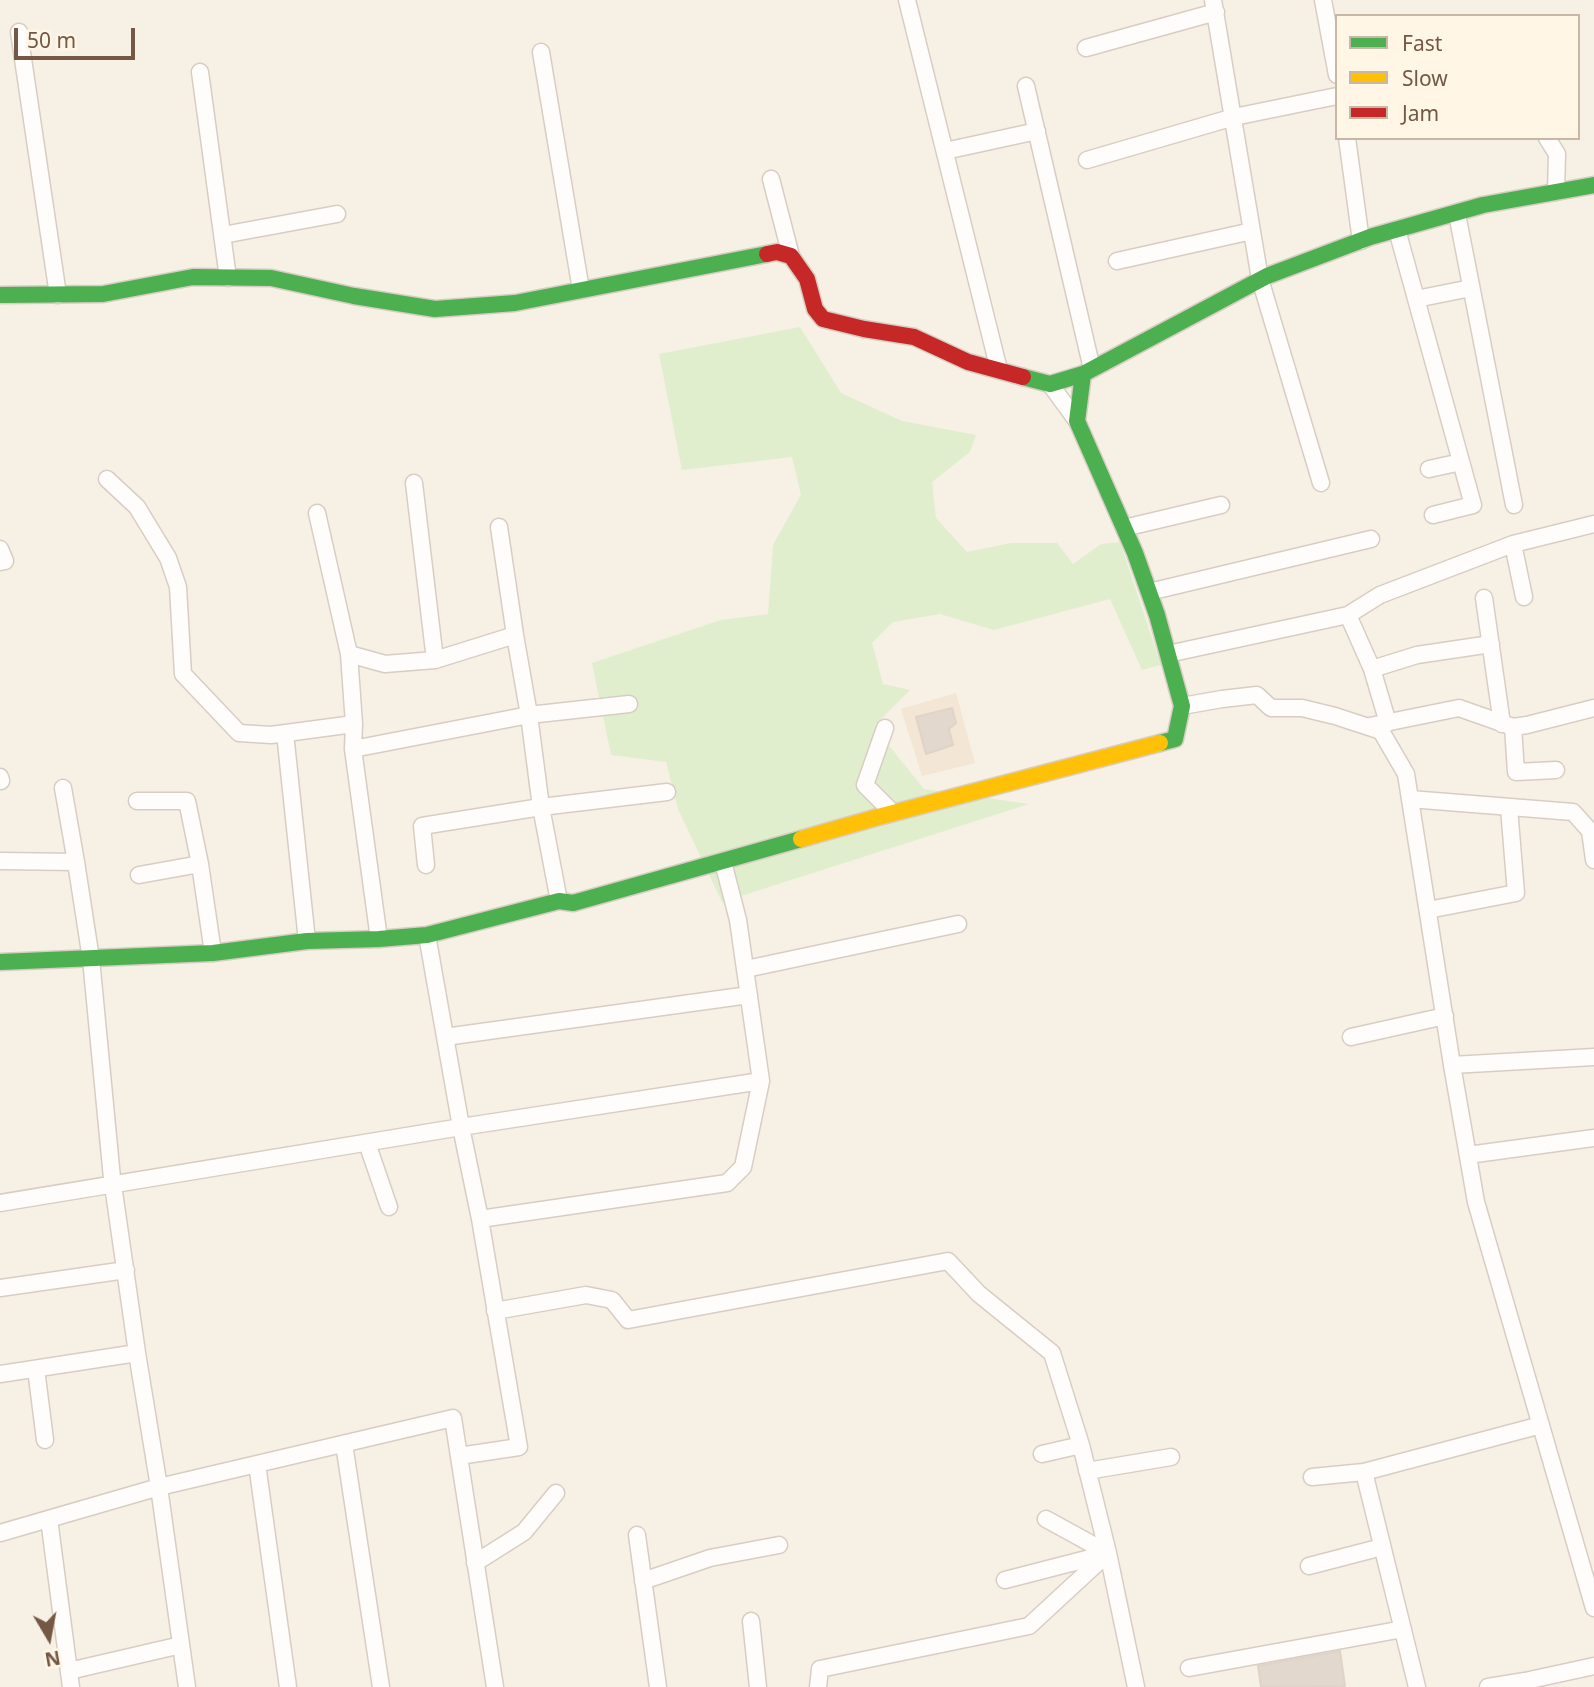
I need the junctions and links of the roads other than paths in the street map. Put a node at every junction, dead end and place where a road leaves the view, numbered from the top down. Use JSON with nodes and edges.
{"nodes":[{"id":1,"x":907,"y":0,"type":"edge"},
{"id":2,"x":1323,"y":0,"type":"edge"},
{"id":3,"x":1215,"y":6,"type":"edge"},
{"id":4,"x":19,"y":32,"type":"dead end"},
{"id":5,"x":1086,"y":48,"type":"dead end"},
{"id":6,"x":541,"y":52,"type":"dead end"},
{"id":7,"x":1335,"y":64,"type":"edge"},
{"id":8,"x":201,"y":72,"type":"dead end"},
{"id":9,"x":1026,"y":86,"type":"dead end"},
{"id":10,"x":1335,"y":96,"type":"edge"},
{"id":11,"x":1234,"y":117,"type":"junction"},
{"id":12,"x":1037,"y":131,"type":"junction"},
{"id":13,"x":1347,"y":140,"type":"edge"},
{"id":14,"x":1548,"y":140,"type":"edge"},
{"id":15,"x":945,"y":152,"type":"junction"},
{"id":16,"x":1087,"y":160,"type":"dead end"},
{"id":17,"x":771,"y":179,"type":"dead end"},
{"id":18,"x":1594,"y":186,"type":"edge"},
{"id":19,"x":1556,"y":192,"type":"junction"},
{"id":20,"x":338,"y":214,"type":"dead end"},
{"id":21,"x":1457,"y":214,"type":"junction"},
{"id":22,"x":1397,"y":230,"type":"junction"},
{"id":23,"x":1252,"y":231,"type":"junction"},
{"id":24,"x":223,"y":235,"type":"junction"},
{"id":25,"x":1361,"y":241,"type":"junction"},
{"id":26,"x":791,"y":256,"type":"junction"},
{"id":27,"x":1117,"y":261,"type":"dead end"},
{"id":28,"x":228,"y":278,"type":"junction"},
{"id":29,"x":1260,"y":279,"type":"junction"},
{"id":30,"x":1471,"y":288,"type":"junction"},
{"id":31,"x":581,"y":290,"type":"junction"},
{"id":32,"x":0,"y":295,"type":"edge"},
{"id":33,"x":58,"y":295,"type":"junction"},
{"id":34,"x":1416,"y":299,"type":"junction"},
{"id":35,"x":999,"y":370,"type":"junction"},
{"id":36,"x":1088,"y":372,"type":"junction"},
{"id":37,"x":1050,"y":384,"type":"junction"},
{"id":38,"x":1077,"y":421,"type":"junction"},
{"id":39,"x":1461,"y":462,"type":"junction"},
{"id":40,"x":1429,"y":469,"type":"dead end"},
{"id":41,"x":107,"y":478,"type":"dead end"},
{"id":42,"x":414,"y":483,"type":"dead end"},
{"id":43,"x":1321,"y":483,"type":"dead end"},
{"id":44,"x":1222,"y":505,"type":"dead end"},
{"id":45,"x":1514,"y":505,"type":"dead end"},
{"id":46,"x":317,"y":513,"type":"dead end"},
{"id":47,"x":1433,"y":515,"type":"dead end"},
{"id":48,"x":1594,"y":524,"type":"edge"},
{"id":49,"x":499,"y":527,"type":"dead end"},
{"id":50,"x":1124,"y":528,"type":"junction"},
{"id":51,"x":1371,"y":539,"type":"dead end"},
{"id":52,"x":1513,"y":544,"type":"junction"},
{"id":53,"x":0,"y":548,"type":"edge"},
{"id":54,"x":0,"y":562,"type":"edge"},
{"id":55,"x":1149,"y":592,"type":"junction"},
{"id":56,"x":1524,"y":597,"type":"dead end"},
{"id":57,"x":1484,"y":598,"type":"dead end"},
{"id":58,"x":1348,"y":615,"type":"junction"},
{"id":59,"x":515,"y":635,"type":"junction"},
{"id":60,"x":1491,"y":644,"type":"junction"},
{"id":61,"x":349,"y":654,"type":"junction"},
{"id":62,"x":1168,"y":654,"type":"junction"},
{"id":63,"x":435,"y":660,"type":"junction"},
{"id":64,"x":1372,"y":669,"type":"junction"},
{"id":65,"x":629,"y":704,"type":"dead end"},
{"id":66,"x":1182,"y":706,"type":"junction"},
{"id":67,"x":1594,"y":708,"type":"edge"},
{"id":68,"x":529,"y":715,"type":"junction"},
{"id":69,"x":1388,"y":723,"type":"junction"},
{"id":70,"x":354,"y":724,"type":"junction"},
{"id":71,"x":1508,"y":725,"type":"junction"},
{"id":72,"x":1367,"y":727,"type":"junction"},
{"id":73,"x":885,"y":728,"type":"dead end"},
{"id":74,"x":285,"y":733,"type":"junction"},
{"id":75,"x":352,"y":750,"type":"junction"},
{"id":76,"x":1556,"y":770,"type":"dead end"},
{"id":77,"x":63,"y":788,"type":"dead end"},
{"id":78,"x":667,"y":792,"type":"dead end"},
{"id":79,"x":1410,"y":799,"type":"junction"},
{"id":80,"x":137,"y":801,"type":"dead end"},
{"id":81,"x":541,"y":807,"type":"junction"},
{"id":82,"x":1509,"y":808,"type":"junction"},
{"id":83,"x":893,"y":813,"type":"junction"},
{"id":84,"x":1594,"y":853,"type":"edge"},
{"id":85,"x":0,"y":861,"type":"edge"},
{"id":86,"x":76,"y":862,"type":"junction"},
{"id":87,"x":723,"y":862,"type":"junction"},
{"id":88,"x":200,"y":864,"type":"junction"},
{"id":89,"x":426,"y":865,"type":"dead end"},
{"id":90,"x":139,"y":875,"type":"dead end"},
{"id":91,"x":559,"y":901,"type":"junction"},
{"id":92,"x":1428,"y":910,"type":"junction"},
{"id":93,"x":958,"y":924,"type":"dead end"},
{"id":94,"x":427,"y":935,"type":"junction"},
{"id":95,"x":379,"y":939,"type":"junction"},
{"id":96,"x":307,"y":941,"type":"junction"},
{"id":97,"x":213,"y":953,"type":"junction"},
{"id":98,"x":91,"y":959,"type":"junction"},
{"id":99,"x":0,"y":962,"type":"edge"},
{"id":100,"x":746,"y":969,"type":"junction"},
{"id":101,"x":749,"y":995,"type":"junction"},
{"id":102,"x":1445,"y":1016,"type":"junction"},
{"id":103,"x":445,"y":1037,"type":"junction"},
{"id":104,"x":1352,"y":1037,"type":"dead end"},
{"id":105,"x":1594,"y":1058,"type":"edge"},
{"id":106,"x":1452,"y":1065,"type":"junction"},
{"id":107,"x":761,"y":1081,"type":"junction"},
{"id":108,"x":461,"y":1127,"type":"junction"},
{"id":109,"x":1594,"y":1138,"type":"edge"},
{"id":110,"x":367,"y":1143,"type":"junction"},
{"id":111,"x":1468,"y":1155,"type":"junction"},
{"id":112,"x":113,"y":1184,"type":"junction"},
{"id":113,"x":0,"y":1203,"type":"edge"},
{"id":114,"x":389,"y":1207,"type":"dead end"},
{"id":115,"x":480,"y":1219,"type":"junction"},
{"id":116,"x":126,"y":1270,"type":"junction"},
{"id":117,"x":0,"y":1288,"type":"edge"},
{"id":118,"x":495,"y":1311,"type":"junction"},
{"id":119,"x":137,"y":1353,"type":"junction"},
{"id":120,"x":36,"y":1369,"type":"junction"},
{"id":121,"x":0,"y":1374,"type":"edge"},
{"id":122,"x":1541,"y":1425,"type":"junction"},
{"id":123,"x":45,"y":1440,"type":"dead end"},
{"id":124,"x":344,"y":1444,"type":"junction"},
{"id":125,"x":1081,"y":1445,"type":"junction"},
{"id":126,"x":1042,"y":1454,"type":"dead end"},
{"id":127,"x":459,"y":1456,"type":"junction"},
{"id":128,"x":1171,"y":1457,"type":"dead end"},
{"id":129,"x":257,"y":1464,"type":"junction"},
{"id":130,"x":1087,"y":1471,"type":"junction"},
{"id":131,"x":1364,"y":1472,"type":"junction"},
{"id":132,"x":1312,"y":1477,"type":"dead end"},
{"id":133,"x":159,"y":1487,"type":"junction"},
{"id":134,"x":556,"y":1493,"type":"dead end"},
{"id":135,"x":49,"y":1519,"type":"junction"},
{"id":136,"x":1046,"y":1519,"type":"dead end"},
{"id":137,"x":0,"y":1533,"type":"edge"},
{"id":138,"x":637,"y":1535,"type":"dead end"},
{"id":139,"x":779,"y":1545,"type":"dead end"},
{"id":140,"x":1382,"y":1546,"type":"junction"},
{"id":141,"x":1108,"y":1553,"type":"junction"},
{"id":142,"x":475,"y":1563,"type":"junction"},
{"id":143,"x":1309,"y":1566,"type":"dead end"},
{"id":144,"x":1005,"y":1580,"type":"dead end"},
{"id":145,"x":643,"y":1581,"type":"junction"},
{"id":146,"x":1592,"y":1597,"type":"edge"},
{"id":147,"x":751,"y":1621,"type":"dead end"},
{"id":148,"x":1402,"y":1629,"type":"junction"},
{"id":149,"x":181,"y":1645,"type":"junction"},
{"id":150,"x":1594,"y":1666,"type":"edge"},
{"id":151,"x":1189,"y":1668,"type":"dead end"},
{"id":152,"x":70,"y":1679,"type":"edge"},
{"id":153,"x":1526,"y":1684,"type":"edge"},
{"id":154,"x":187,"y":1687,"type":"edge"},
{"id":155,"x":288,"y":1687,"type":"edge"},
{"id":156,"x":381,"y":1687,"type":"edge"},
{"id":157,"x":495,"y":1687,"type":"edge"},
{"id":158,"x":658,"y":1687,"type":"edge"},
{"id":159,"x":758,"y":1687,"type":"edge"},
{"id":160,"x":818,"y":1687,"type":"edge"},
{"id":161,"x":1136,"y":1687,"type":"edge"},
{"id":162,"x":1417,"y":1687,"type":"edge"},
{"id":163,"x":1488,"y":1687,"type":"edge"}],
"edges":[{"from":1,"to":15,"type":"street"},
{"from":2,"to":7,"type":"street"},
{"from":3,"to":5,"type":"street"},
{"from":3,"to":11,"type":"street"},
{"from":4,"to":33,"type":"street"},
{"from":6,"to":31,"type":"street"},
{"from":8,"to":24,"type":"street"},
{"from":9,"to":12,"type":"street"},
{"from":10,"to":11,"type":"street"},
{"from":11,"to":16,"type":"street"},
{"from":11,"to":23,"type":"street"},
{"from":12,"to":15,"type":"street"},
{"from":12,"to":36,"type":"street"},
{"from":13,"to":25,"type":"street"},
{"from":14,"to":19,"type":"street"},
{"from":15,"to":35,"type":"street"},
{"from":17,"to":26,"type":"street"},
{"from":18,"to":19,"type":"main road"},
{"from":19,"to":21,"type":"main road"},
{"from":20,"to":24,"type":"street"},
{"from":21,"to":22,"type":"main road"},
{"from":21,"to":30,"type":"street"},
{"from":22,"to":25,"type":"main road"},
{"from":22,"to":34,"type":"street"},
{"from":23,"to":27,"type":"street"},
{"from":23,"to":29,"type":"street"},
{"from":24,"to":28,"type":"street"},
{"from":25,"to":29,"type":"main road"},
{"from":26,"to":31,"type":"main road"},
{"from":26,"to":35,"type":"main road"},
{"from":28,"to":31,"type":"main road"},
{"from":28,"to":33,"type":"main road"},
{"from":29,"to":36,"type":"main road"},
{"from":29,"to":43,"type":"street"},
{"from":30,"to":34,"type":"street"},
{"from":30,"to":45,"type":"street"},
{"from":32,"to":33,"type":"main road"},
{"from":34,"to":39,"type":"street"},
{"from":35,"to":37,"type":"main road"},
{"from":36,"to":37,"type":"main road"},
{"from":36,"to":38,"type":"main road"},
{"from":37,"to":38,"type":"street"},
{"from":38,"to":50,"type":"main road"},
{"from":39,"to":40,"type":"street"},
{"from":39,"to":47,"type":"street"},
{"from":41,"to":74,"type":"street"},
{"from":42,"to":63,"type":"street"},
{"from":44,"to":50,"type":"street"},
{"from":46,"to":61,"type":"street"},
{"from":48,"to":52,"type":"street"},
{"from":49,"to":59,"type":"street"},
{"from":50,"to":55,"type":"main road"},
{"from":51,"to":55,"type":"street"},
{"from":52,"to":56,"type":"street"},
{"from":52,"to":58,"type":"street"},
{"from":53,"to":54,"type":"street"},
{"from":55,"to":62,"type":"main road"},
{"from":57,"to":60,"type":"street"},
{"from":58,"to":62,"type":"street"},
{"from":58,"to":64,"type":"street"},
{"from":59,"to":63,"type":"street"},
{"from":59,"to":68,"type":"street"},
{"from":60,"to":64,"type":"street"},
{"from":60,"to":71,"type":"street"},
{"from":61,"to":63,"type":"street"},
{"from":61,"to":70,"type":"street"},
{"from":62,"to":66,"type":"main road"},
{"from":64,"to":69,"type":"street"},
{"from":65,"to":68,"type":"street"},
{"from":66,"to":72,"type":"street"},
{"from":66,"to":83,"type":"main road"},
{"from":67,"to":71,"type":"street"},
{"from":68,"to":75,"type":"street"},
{"from":68,"to":81,"type":"street"},
{"from":69,"to":71,"type":"street"},
{"from":69,"to":72,"type":"street"},
{"from":70,"to":74,"type":"street"},
{"from":70,"to":75,"type":"street"},
{"from":71,"to":76,"type":"street"},
{"from":72,"to":79,"type":"street"},
{"from":73,"to":83,"type":"street"},
{"from":74,"to":96,"type":"street"},
{"from":75,"to":95,"type":"street"},
{"from":77,"to":86,"type":"street"},
{"from":78,"to":81,"type":"street"},
{"from":79,"to":82,"type":"street"},
{"from":79,"to":92,"type":"street"},
{"from":80,"to":88,"type":"street"},
{"from":81,"to":89,"type":"street"},
{"from":81,"to":91,"type":"street"},
{"from":82,"to":84,"type":"street"},
{"from":82,"to":92,"type":"street"},
{"from":83,"to":87,"type":"main road"},
{"from":85,"to":86,"type":"street"},
{"from":86,"to":98,"type":"street"},
{"from":87,"to":91,"type":"main road"},
{"from":87,"to":100,"type":"street"},
{"from":88,"to":90,"type":"street"},
{"from":88,"to":97,"type":"street"},
{"from":91,"to":94,"type":"main road"},
{"from":92,"to":102,"type":"street"},
{"from":93,"to":100,"type":"street"},
{"from":94,"to":95,"type":"main road"},
{"from":94,"to":103,"type":"street"},
{"from":95,"to":96,"type":"main road"},
{"from":96,"to":97,"type":"main road"},
{"from":97,"to":98,"type":"main road"},
{"from":98,"to":99,"type":"main road"},
{"from":98,"to":112,"type":"street"},
{"from":100,"to":101,"type":"street"},
{"from":101,"to":103,"type":"street"},
{"from":101,"to":107,"type":"street"},
{"from":102,"to":104,"type":"street"},
{"from":102,"to":106,"type":"street"},
{"from":103,"to":108,"type":"street"},
{"from":105,"to":106,"type":"street"},
{"from":106,"to":111,"type":"street"},
{"from":107,"to":108,"type":"street"},
{"from":107,"to":115,"type":"street"},
{"from":108,"to":110,"type":"street"},
{"from":108,"to":115,"type":"street"},
{"from":109,"to":111,"type":"street"},
{"from":110,"to":112,"type":"street"},
{"from":110,"to":114,"type":"street"},
{"from":111,"to":122,"type":"street"},
{"from":112,"to":113,"type":"street"},
{"from":112,"to":116,"type":"street"},
{"from":115,"to":118,"type":"street"},
{"from":116,"to":117,"type":"street"},
{"from":116,"to":119,"type":"street"},
{"from":118,"to":125,"type":"street"},
{"from":118,"to":127,"type":"street"},
{"from":119,"to":120,"type":"street"},
{"from":119,"to":133,"type":"street"},
{"from":120,"to":121,"type":"street"},
{"from":120,"to":123,"type":"street"},
{"from":122,"to":131,"type":"street"},
{"from":122,"to":146,"type":"street"},
{"from":124,"to":127,"type":"street"},
{"from":124,"to":129,"type":"street"},
{"from":124,"to":156,"type":"street"},
{"from":125,"to":126,"type":"street"},
{"from":125,"to":130,"type":"street"},
{"from":127,"to":142,"type":"street"},
{"from":128,"to":130,"type":"street"},
{"from":129,"to":133,"type":"street"},
{"from":129,"to":155,"type":"street"},
{"from":130,"to":141,"type":"street"},
{"from":131,"to":132,"type":"street"},
{"from":131,"to":140,"type":"street"},
{"from":133,"to":135,"type":"street"},
{"from":133,"to":149,"type":"street"},
{"from":134,"to":142,"type":"street"},
{"from":135,"to":137,"type":"street"},
{"from":135,"to":152,"type":"street"},
{"from":136,"to":141,"type":"street"},
{"from":138,"to":145,"type":"street"},
{"from":139,"to":145,"type":"street"},
{"from":140,"to":143,"type":"street"},
{"from":140,"to":148,"type":"street"},
{"from":141,"to":144,"type":"street"},
{"from":141,"to":160,"type":"street"},
{"from":141,"to":161,"type":"street"},
{"from":142,"to":157,"type":"street"},
{"from":145,"to":158,"type":"street"},
{"from":147,"to":159,"type":"street"},
{"from":148,"to":151,"type":"street"},
{"from":148,"to":162,"type":"street"},
{"from":149,"to":152,"type":"street"},
{"from":149,"to":154,"type":"street"},
{"from":150,"to":153,"type":"street"},
{"from":153,"to":163,"type":"street"}]}
